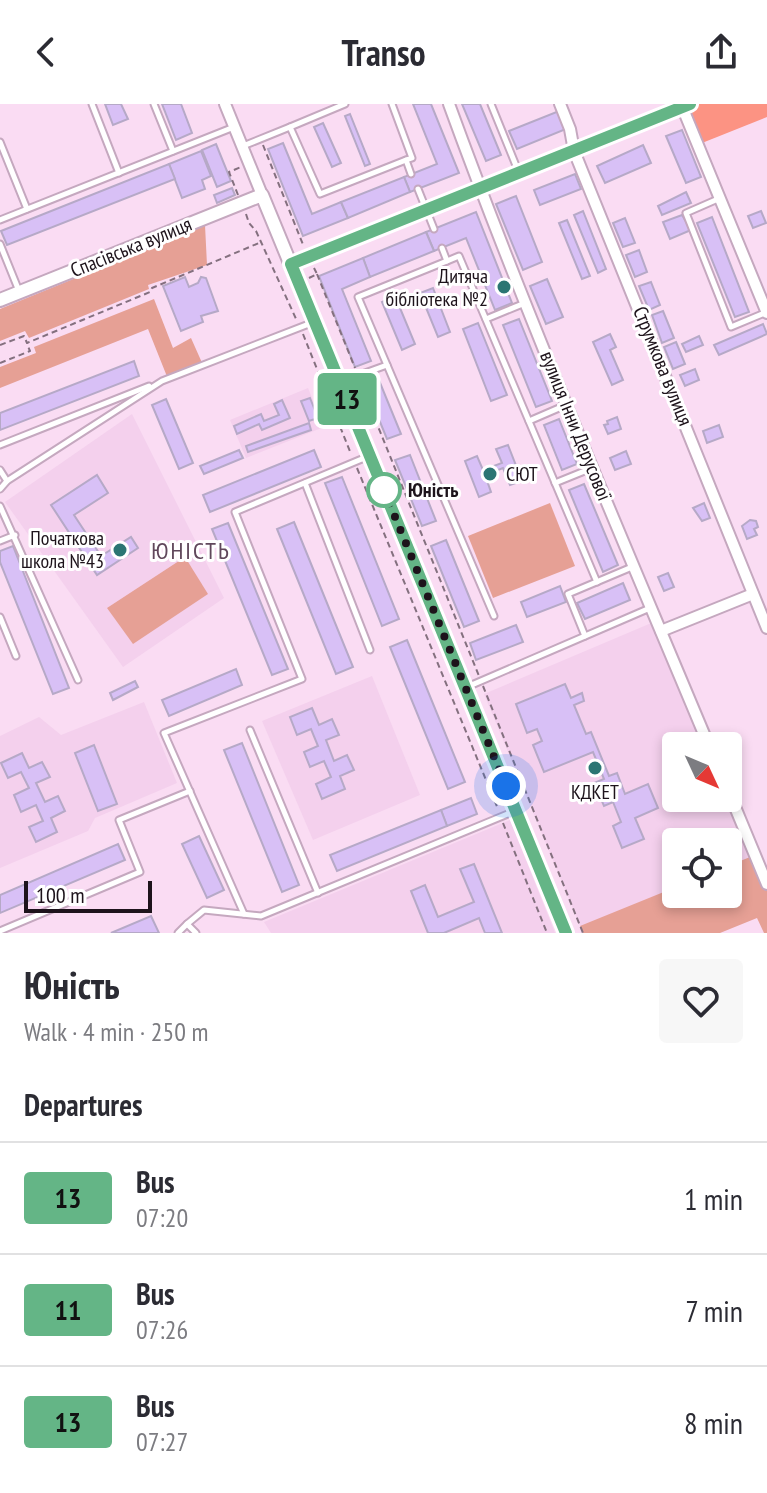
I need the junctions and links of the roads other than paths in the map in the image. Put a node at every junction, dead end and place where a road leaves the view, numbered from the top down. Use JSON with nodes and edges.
{"nodes":[{"id":1,"x":92,"y":104,"type":"edge"},
{"id":2,"x":154,"y":104,"type":"edge"},
{"id":3,"x":225,"y":104,"type":"edge"},
{"id":4,"x":345,"y":104,"type":"edge"},
{"id":5,"x":392,"y":104,"type":"edge"},
{"id":6,"x":449,"y":104,"type":"edge"},
{"id":7,"x":491,"y":104,"type":"edge"},
{"id":8,"x":560,"y":104,"type":"edge"},
{"id":9,"x":684,"y":105,"type":"edge"},
{"id":10,"x":235,"y":127,"type":"junction"},
{"id":11,"x":290,"y":127,"type":"junction"},
{"id":12,"x":0,"y":142,"type":"edge"},
{"id":13,"x":243,"y":146,"type":"junction"},
{"id":14,"x":173,"y":151,"type":"junction"},
{"id":15,"x":574,"y":151,"type":"junction"},
{"id":16,"x":406,"y":160,"type":"junction"},
{"id":17,"x":119,"y":173,"type":"junction"},
{"id":18,"x":411,"y":174,"type":"dead end"},
{"id":19,"x":520,"y":174,"type":"junction"},
{"id":20,"x":418,"y":189,"type":"dead end"},
{"id":21,"x":480,"y":190,"type":"junction"},
{"id":22,"x":262,"y":195,"type":"junction"},
{"id":23,"x":719,"y":199,"type":"junction"},
{"id":24,"x":27,"y":209,"type":"junction"},
{"id":25,"x":426,"y":211,"type":"junction"},
{"id":26,"x":0,"y":220,"type":"edge"},
{"id":27,"x":434,"y":229,"type":"dead end"},
{"id":28,"x":0,"y":244,"type":"edge"},
{"id":29,"x":442,"y":248,"type":"dead end"},
{"id":30,"x":447,"y":261,"type":"junction"},
{"id":31,"x":291,"y":264,"type":"junction"},
{"id":32,"x":19,"y":292,"type":"junction"},
{"id":33,"x":763,"y":293,"type":"edge"},
{"id":34,"x":0,"y":300,"type":"edge"},
{"id":35,"x":526,"y":303,"type":"junction"},
{"id":36,"x":767,"y":313,"type":"edge"},
{"id":37,"x":486,"y":319,"type":"junction"},
{"id":38,"x":315,"y":322,"type":"junction"},
{"id":39,"x":387,"y":365,"type":"junction"},
{"id":40,"x":162,"y":381,"type":"junction"},
{"id":41,"x":340,"y":382,"type":"junction"},
{"id":42,"x":567,"y":405,"type":"junction"},
{"id":43,"x":529,"y":421,"type":"junction"},
{"id":44,"x":0,"y":445,"type":"edge"},
{"id":45,"x":370,"y":456,"type":"junction"},
{"id":46,"x":593,"y":468,"type":"junction"},
{"id":47,"x":0,"y":470,"type":"edge"},
{"id":48,"x":7,"y":481,"type":"junction"},
{"id":49,"x":305,"y":483,"type":"junction"},
{"id":50,"x":555,"y":483,"type":"junction"},
{"id":51,"x":0,"y":489,"type":"edge"},
{"id":52,"x":0,"y":506,"type":"edge"},
{"id":53,"x":15,"y":535,"type":"junction"},
{"id":54,"x":0,"y":541,"type":"edge"},
{"id":55,"x":633,"y":566,"type":"junction"},
{"id":56,"x":597,"y":582,"type":"junction"},
{"id":57,"x":753,"y":594,"type":"junction"},
{"id":58,"x":650,"y":608,"type":"junction"},
{"id":59,"x":494,"y":616,"type":"dead end"},
{"id":60,"x":0,"y":617,"type":"edge"},
{"id":61,"x":767,"y":628,"type":"edge"},
{"id":62,"x":661,"y":631,"type":"junction"},
{"id":63,"x":585,"y":636,"type":"junction"},
{"id":64,"x":370,"y":650,"type":"dead end"},
{"id":65,"x":16,"y":656,"type":"dead end"},
{"id":66,"x":78,"y":680,"type":"dead end"},
{"id":67,"x":465,"y":688,"type":"junction"},
{"id":68,"x":250,"y":730,"type":"dead end"},
{"id":69,"x":703,"y":732,"type":"edge"},
{"id":70,"x":190,"y":791,"type":"junction"},
{"id":71,"x":516,"y":810,"type":"junction"},
{"id":72,"x":737,"y":812,"type":"edge"},
{"id":73,"x":767,"y":884,"type":"edge"},
{"id":74,"x":318,"y":893,"type":"junction"},
{"id":75,"x":244,"y":914,"type":"junction"},
{"id":76,"x":187,"y":924,"type":"junction"},
{"id":77,"x":0,"y":931,"type":"edge"},
{"id":78,"x":178,"y":933,"type":"edge"},
{"id":79,"x":196,"y":933,"type":"edge"},
{"id":80,"x":566,"y":933,"type":"edge"}],
"edges":[{"from":1,"to":17,"type":"lane"},
{"from":2,"to":14,"type":"lane"},
{"from":3,"to":10,"type":"street"},
{"from":4,"to":11,"type":"lane"},
{"from":5,"to":16,"type":"lane"},
{"from":6,"to":21,"type":"street","name":"вулиця Інни Дерусової"},
{"from":7,"to":19,"type":"lane"},
{"from":8,"to":15,"type":"street","name":"Струмкова вулиця"},
{"from":9,"to":15,"type":"street"},
{"from":9,"to":23,"type":"street"},
{"from":10,"to":13,"type":"street"},
{"from":10,"to":14,"type":"lane"},
{"from":11,"to":13,"type":"lane"},
{"from":11,"to":16,"type":"lane"},
{"from":12,"to":24,"type":"lane"},
{"from":13,"to":22,"type":"street"},
{"from":14,"to":17,"type":"lane"},
{"from":15,"to":19,"type":"street"},
{"from":15,"to":57,"type":"street","name":"Струмкова вулиця"},
{"from":16,"to":18,"type":"lane"},
{"from":17,"to":24,"type":"lane"},
{"from":19,"to":21,"type":"street"},
{"from":20,"to":25,"type":"lane"},
{"from":21,"to":25,"type":"street"},
{"from":21,"to":35,"type":"street","name":"вулиця Інни Дерусової"},
{"from":22,"to":31,"type":"street"},
{"from":22,"to":32,"type":"street","name":"Спасівська вулиця"},
{"from":23,"to":33,"type":"street"},
{"from":23,"to":36,"type":"lane"},
{"from":24,"to":26,"type":"lane"},
{"from":25,"to":27,"type":"lane"},
{"from":25,"to":31,"type":"street"},
{"from":28,"to":32,"type":"lane"},
{"from":29,"to":30,"type":"lane"},
{"from":30,"to":37,"type":"lane"},
{"from":30,"to":39,"type":"lane"},
{"from":31,"to":38,"type":"street"},
{"from":32,"to":34,"type":"street","name":"Спасівська вулиця"},
{"from":33,"to":36,"type":"street"},
{"from":35,"to":37,"type":"lane"},
{"from":35,"to":42,"type":"street","name":"вулиця Інни Дерусової"},
{"from":37,"to":43,"type":"lane"},
{"from":38,"to":40,"type":"lane"},
{"from":38,"to":41,"type":"street"},
{"from":39,"to":41,"type":"lane"},
{"from":39,"to":59,"type":"lane"},
{"from":40,"to":44,"type":"lane"},
{"from":40,"to":48,"type":"lane"},
{"from":41,"to":45,"type":"street"},
{"from":42,"to":43,"type":"lane"},
{"from":42,"to":46,"type":"street","name":"вулиця Інни Дерусової"},
{"from":43,"to":50,"type":"lane"},
{"from":45,"to":49,"type":"lane"},
{"from":45,"to":67,"type":"street"},
{"from":46,"to":50,"type":"lane"},
{"from":46,"to":55,"type":"street","name":"вулиця Інни Дерусової"},
{"from":47,"to":48,"type":"lane"},
{"from":48,"to":51,"type":"lane"},
{"from":49,"to":64,"type":"lane"},
{"from":49,"to":70,"type":"lane"},
{"from":50,"to":56,"type":"lane"},
{"from":52,"to":53,"type":"lane"},
{"from":53,"to":54,"type":"lane"},
{"from":53,"to":66,"type":"lane"},
{"from":55,"to":56,"type":"lane"},
{"from":55,"to":58,"type":"street","name":"вулиця Інни Дерусової"},
{"from":56,"to":63,"type":"lane"},
{"from":57,"to":61,"type":"street","name":"Струмкова вулиця"},
{"from":57,"to":62,"type":"street"},
{"from":58,"to":62,"type":"street","name":"вулиця Інни Дерусової"},
{"from":58,"to":63,"type":"lane"},
{"from":60,"to":65,"type":"lane"},
{"from":62,"to":69,"type":"street","name":"вулиця Інни Дерусової"},
{"from":63,"to":67,"type":"lane"},
{"from":67,"to":71,"type":"street"},
{"from":68,"to":74,"type":"lane"},
{"from":70,"to":75,"type":"lane"},
{"from":70,"to":77,"type":"lane"},
{"from":71,"to":74,"type":"lane"},
{"from":71,"to":80,"type":"street"},
{"from":72,"to":73,"type":"street"},
{"from":74,"to":75,"type":"lane"},
{"from":75,"to":76,"type":"lane"},
{"from":76,"to":78,"type":"lane"},
{"from":76,"to":79,"type":"lane"}]}
